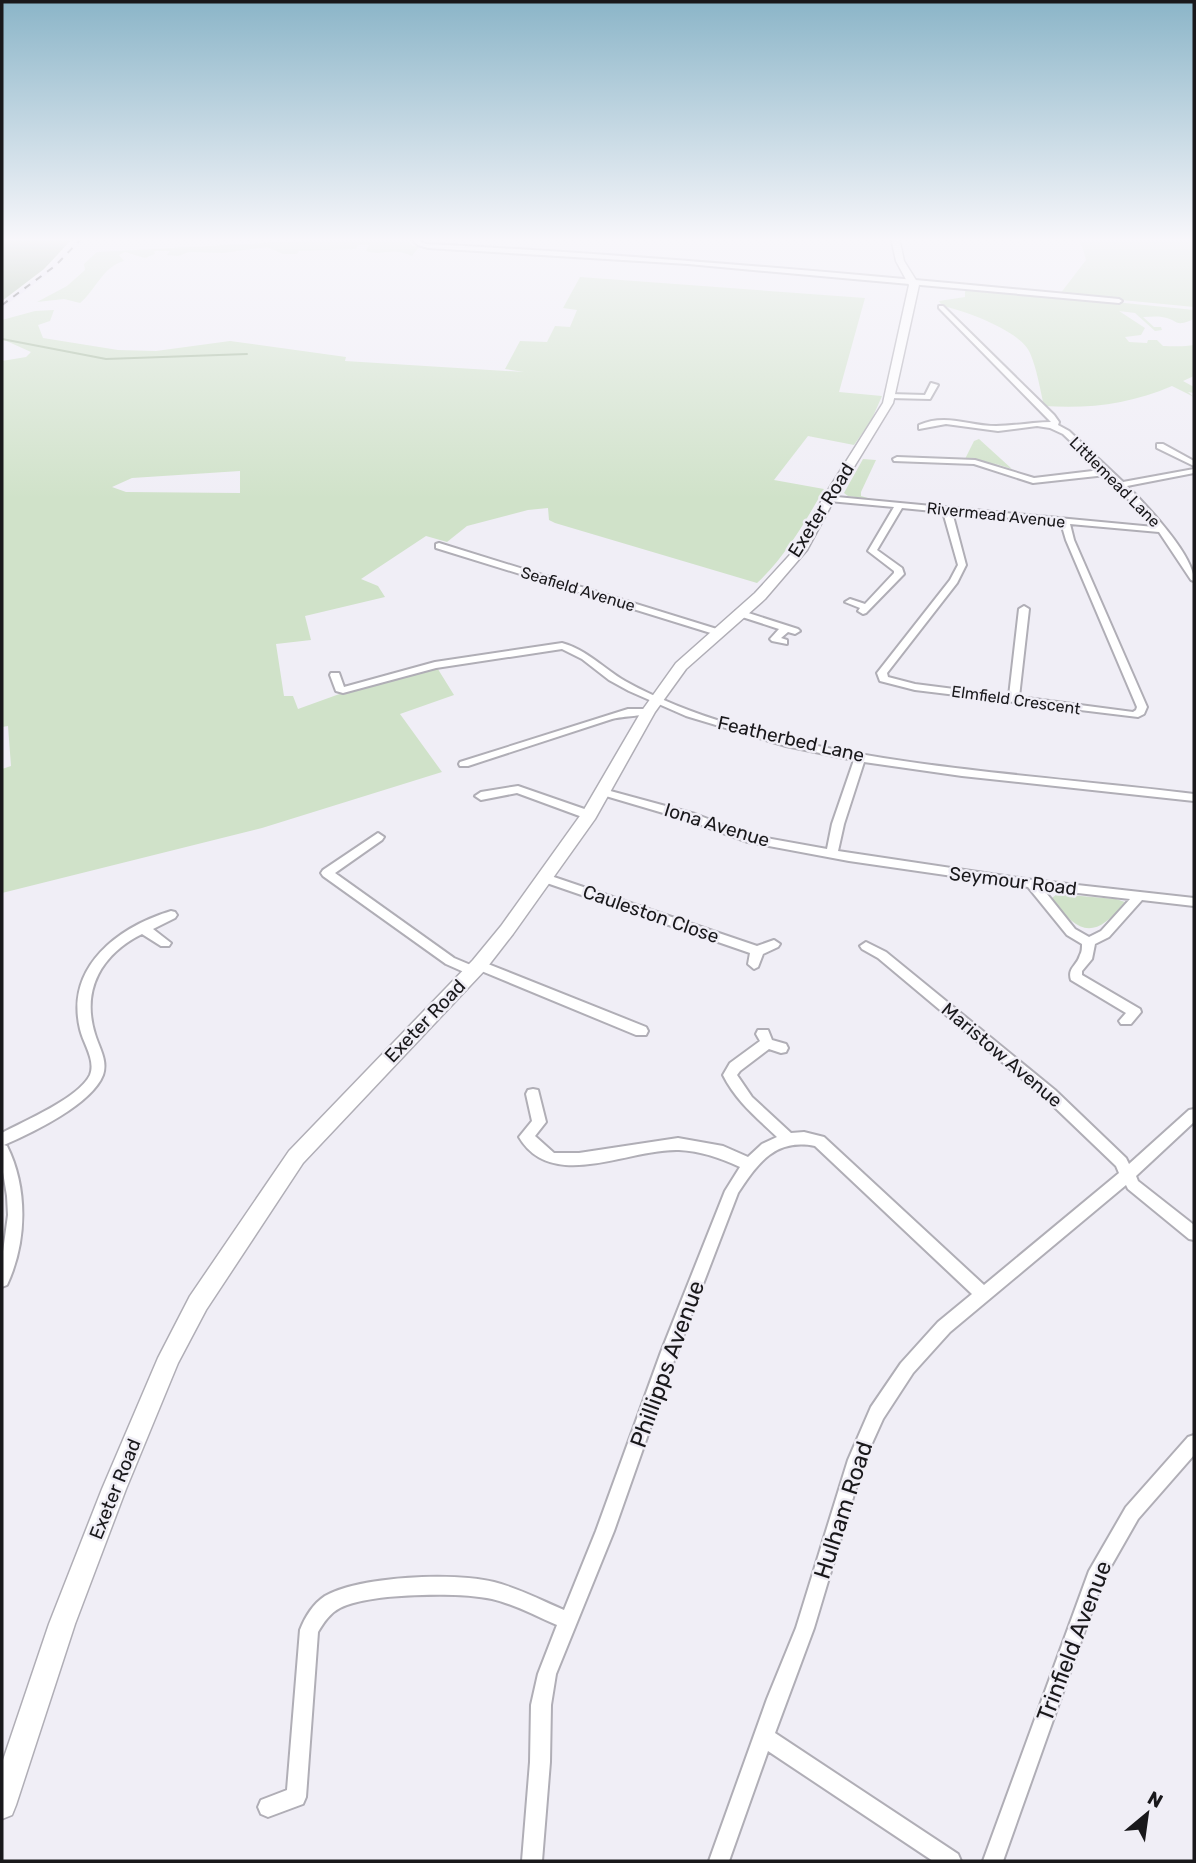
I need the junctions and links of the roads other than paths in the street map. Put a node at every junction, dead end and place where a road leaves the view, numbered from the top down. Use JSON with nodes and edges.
{"nodes":[{"id":1,"x":903,"y":325,"type":"edge"},
{"id":2,"x":959,"y":325,"type":"edge"},
{"id":3,"x":934,"y":385,"type":"dead end"},
{"id":4,"x":890,"y":396,"type":"junction"},
{"id":5,"x":928,"y":397,"type":"junction"},
{"id":6,"x":929,"y":409,"type":"dead end"},
{"id":7,"x":988,"y":415,"type":"dead end"},
{"id":8,"x":1053,"y":426,"type":"junction"},
{"id":9,"x":922,"y":427,"type":"dead end"},
{"id":10,"x":992,"y":428,"type":"junction"},
{"id":11,"x":1160,"y":446,"type":"dead end"},
{"id":12,"x":897,"y":458,"type":"dead end"},
{"id":13,"x":1194,"y":464,"type":"edge"},
{"id":14,"x":1194,"y":471,"type":"edge"},
{"id":15,"x":1108,"y":472,"type":"junction"},
{"id":16,"x":1121,"y":485,"type":"junction"},
{"id":17,"x":829,"y":498,"type":"junction"},
{"id":18,"x":899,"y":505,"type":"junction"},
{"id":19,"x":947,"y":509,"type":"junction"},
{"id":20,"x":1065,"y":522,"type":"junction"},
{"id":21,"x":1163,"y":530,"type":"junction"},
{"id":22,"x":439,"y":546,"type":"dead end"},
{"id":23,"x":1194,"y":579,"type":"edge"},
{"id":24,"x":850,"y":602,"type":"dead end"},
{"id":25,"x":739,"y":613,"type":"junction"},
{"id":26,"x":1026,"y":614,"type":"dead end"},
{"id":27,"x":790,"y":629,"type":"joint"},
{"id":28,"x":717,"y":632,"type":"junction"},
{"id":29,"x":784,"y":642,"type":"dead end"},
{"id":30,"x":335,"y":675,"type":"dead end"},
{"id":31,"x":1014,"y":700,"type":"junction"},
{"id":32,"x":652,"y":706,"type":"junction"},
{"id":33,"x":860,"y":757,"type":"junction"},
{"id":34,"x":464,"y":764,"type":"dead end"},
{"id":35,"x":603,"y":792,"type":"junction"},
{"id":36,"x":481,"y":796,"type":"dead end"},
{"id":37,"x":1194,"y":797,"type":"edge"},
{"id":38,"x":589,"y":815,"type":"junction"},
{"id":39,"x":378,"y":837,"type":"dead end"},
{"id":40,"x":832,"y":854,"type":"junction"},
{"id":41,"x":545,"y":878,"type":"junction"},
{"id":42,"x":1032,"y":884,"type":"junction"},
{"id":43,"x":1140,"y":895,"type":"junction"},
{"id":44,"x":1194,"y":902,"type":"edge"},
{"id":45,"x":171,"y":915,"type":"dead end"},
{"id":46,"x":144,"y":928,"type":"junction"},
{"id":47,"x":1089,"y":942,"type":"junction"},
{"id":48,"x":165,"y":943,"type":"dead end"},
{"id":49,"x":774,"y":943,"type":"dead end"},
{"id":50,"x":866,"y":946,"type":"dead end"},
{"id":51,"x":756,"y":957,"type":"joint"},
{"id":52,"x":476,"y":968,"type":"junction"},
{"id":53,"x":1126,"y":1021,"type":"dead end"},
{"id":54,"x":641,"y":1031,"type":"dead end"},
{"id":55,"x":771,"y":1042,"type":"dead end"},
{"id":56,"x":533,"y":1094,"type":"dead end"},
{"id":57,"x":1194,"y":1114,"type":"edge"},
{"id":58,"x":787,"y":1138,"type":"junction"},
{"id":59,"x":2,"y":1140,"type":"edge"},
{"id":60,"x":2,"y":1150,"type":"edge"},
{"id":61,"x":750,"y":1166,"type":"junction"},
{"id":62,"x":1126,"y":1176,"type":"junction"},
{"id":63,"x":1194,"y":1234,"type":"edge"},
{"id":64,"x":2,"y":1280,"type":"edge"},
{"id":65,"x":984,"y":1295,"type":"junction"},
{"id":66,"x":1194,"y":1443,"type":"edge"},
{"id":67,"x":568,"y":1620,"type":"junction"},
{"id":68,"x":764,"y":1737,"type":"junction"},
{"id":69,"x":2,"y":1805,"type":"edge"},
{"id":70,"x":268,"y":1807,"type":"dead end"},
{"id":71,"x":532,"y":1861,"type":"edge"},
{"id":72,"x":719,"y":1861,"type":"edge"},
{"id":73,"x":951,"y":1861,"type":"edge"},
{"id":74,"x":993,"y":1861,"type":"edge"}],
"edges":[{"from":1,"to":4,"type":"highway","name":"Exeter Road"},
{"from":2,"to":8,"type":"street","name":"Littlemead Lane"},
{"from":3,"to":5,"type":"street"},
{"from":4,"to":5,"type":"street"},
{"from":4,"to":17,"type":"highway","name":"Exeter Road"},
{"from":5,"to":6,"type":"street"},
{"from":7,"to":10,"type":"street"},
{"from":8,"to":10,"type":"street"},
{"from":8,"to":15,"type":"street","name":"Littlemead Lane"},
{"from":9,"to":10,"type":"street"},
{"from":11,"to":13,"type":"street"},
{"from":12,"to":15,"type":"street"},
{"from":14,"to":16,"type":"street"},
{"from":15,"to":16,"type":"street","name":"Littlemead Lane"},
{"from":16,"to":21,"type":"street","name":"Littlemead Lane"},
{"from":17,"to":18,"type":"street","name":"Rivermead Avenue"},
{"from":17,"to":25,"type":"highway","name":"Exeter Road"},
{"from":18,"to":19,"type":"street","name":"Rivermead Avenue"},
{"from":18,"to":24,"type":"street"},
{"from":19,"to":20,"type":"street","name":"Rivermead Avenue"},
{"from":19,"to":31,"type":"street","name":"Elmfield Crescent"},
{"from":20,"to":21,"type":"street","name":"Rivermead Avenue"},
{"from":20,"to":31,"type":"street","name":"Elmfield Crescent"},
{"from":21,"to":23,"type":"street","name":"Littlemead Lane"},
{"from":22,"to":28,"type":"street","name":"Seafield Avenue"},
{"from":25,"to":27,"type":"street"},
{"from":25,"to":28,"type":"highway","name":"Exeter Road"},
{"from":26,"to":31,"type":"street"},
{"from":27,"to":29,"type":"street"},
{"from":28,"to":32,"type":"highway","name":"Exeter Road"},
{"from":30,"to":32,"type":"street","name":"Featherbed Lane"},
{"from":32,"to":33,"type":"street","name":"Featherbed Lane"},
{"from":32,"to":34,"type":"street"},
{"from":32,"to":35,"type":"highway","name":"Exeter Road"},
{"from":33,"to":37,"type":"street","name":"Featherbed Lane"},
{"from":33,"to":40,"type":"street"},
{"from":35,"to":38,"type":"highway","name":"Exeter Road"},
{"from":35,"to":40,"type":"street","name":"Iona Avenue"},
{"from":36,"to":38,"type":"street"},
{"from":38,"to":41,"type":"highway","name":"Exeter Road"},
{"from":39,"to":52,"type":"street"},
{"from":40,"to":42,"type":"street","name":"Seymour Road"},
{"from":41,"to":51,"type":"street","name":"Cauleston Close"},
{"from":41,"to":52,"type":"highway","name":"Exeter Road"},
{"from":42,"to":43,"type":"street","name":"Seymour Road"},
{"from":42,"to":47,"type":"street"},
{"from":43,"to":44,"type":"street","name":"Seymour Road"},
{"from":43,"to":47,"type":"street"},
{"from":45,"to":46,"type":"street"},
{"from":46,"to":48,"type":"street"},
{"from":46,"to":59,"type":"street"},
{"from":47,"to":53,"type":"street"},
{"from":49,"to":51,"type":"street","name":"Cauleston Close"},
{"from":50,"to":62,"type":"street","name":"Maristow Avenue"},
{"from":52,"to":54,"type":"street"},
{"from":52,"to":69,"type":"highway","name":"Exeter Road"},
{"from":55,"to":58,"type":"street"},
{"from":56,"to":61,"type":"street"},
{"from":57,"to":62,"type":"street","name":"Hulham Road"},
{"from":58,"to":61,"type":"street","name":"Phillipps Avenue"},
{"from":58,"to":65,"type":"street"},
{"from":60,"to":64,"type":"street"},
{"from":61,"to":67,"type":"street","name":"Phillipps Avenue"},
{"from":62,"to":63,"type":"street","name":"Maristow Avenue"},
{"from":62,"to":65,"type":"street","name":"Hulham Road"},
{"from":65,"to":68,"type":"street","name":"Hulham Road"},
{"from":66,"to":74,"type":"street","name":"Trinfield Avenue"},
{"from":67,"to":70,"type":"street"},
{"from":67,"to":71,"type":"street","name":"Phillipps Avenue"},
{"from":68,"to":72,"type":"street","name":"Hulham Road"},
{"from":68,"to":73,"type":"street"}]}
